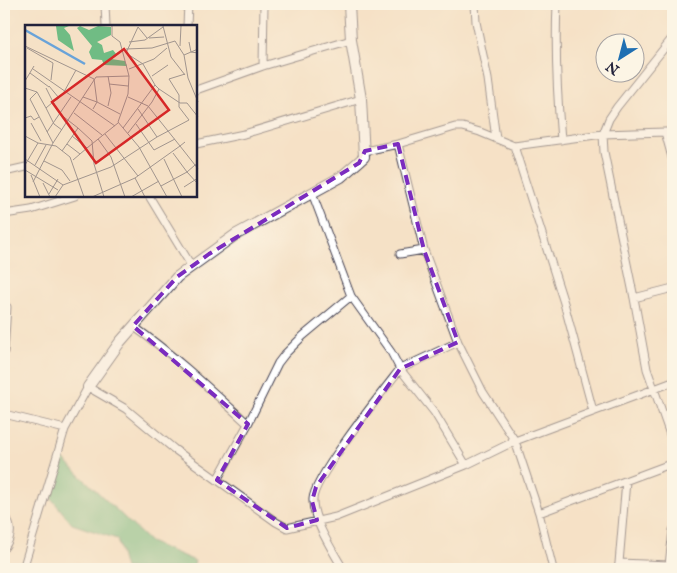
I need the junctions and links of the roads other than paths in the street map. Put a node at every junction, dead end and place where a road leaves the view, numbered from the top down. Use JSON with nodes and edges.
{"nodes":[{"id":1,"x":105,"y":4,"type":"edge"},
{"id":2,"x":188,"y":4,"type":"edge"},
{"id":3,"x":264,"y":4,"type":"edge"},
{"id":4,"x":349,"y":4,"type":"edge"},
{"id":5,"x":475,"y":4,"type":"edge"},
{"id":6,"x":557,"y":4,"type":"edge"},
{"id":7,"x":106,"y":25,"type":"edge"},
{"id":8,"x":187,"y":25,"type":"edge"},
{"id":9,"x":673,"y":37,"type":"edge"},
{"id":10,"x":351,"y":40,"type":"junction"},
{"id":11,"x":262,"y":66,"type":"junction"},
{"id":12,"x":198,"y":89,"type":"edge"},
{"id":13,"x":361,"y":98,"type":"junction"},
{"id":14,"x":665,"y":132,"type":"junction"},
{"id":15,"x":673,"y":132,"type":"edge"},
{"id":16,"x":603,"y":134,"type":"junction"},
{"id":17,"x":496,"y":139,"type":"junction"},
{"id":18,"x":561,"y":140,"type":"junction"},
{"id":19,"x":198,"y":144,"type":"edge"},
{"id":20,"x":398,"y":144,"type":"junction"},
{"id":21,"x":514,"y":146,"type":"junction"},
{"id":22,"x":365,"y":151,"type":"junction"},
{"id":23,"x":673,"y":162,"type":"edge"},
{"id":24,"x":25,"y":167,"type":"edge"},
{"id":25,"x":4,"y":172,"type":"edge"},
{"id":26,"x":312,"y":193,"type":"junction"},
{"id":27,"x":69,"y":198,"type":"edge"},
{"id":28,"x":149,"y":198,"type":"edge"},
{"id":29,"x":4,"y":214,"type":"edge"},
{"id":30,"x":424,"y":250,"type":"junction"},
{"id":31,"x":400,"y":254,"type":"dead end"},
{"id":32,"x":192,"y":267,"type":"junction"},
{"id":33,"x":673,"y":288,"type":"edge"},
{"id":34,"x":351,"y":296,"type":"junction"},
{"id":35,"x":634,"y":298,"type":"junction"},
{"id":36,"x":7,"y":307,"type":"dead end"},
{"id":37,"x":133,"y":326,"type":"junction"},
{"id":38,"x":458,"y":342,"type":"junction"},
{"id":39,"x":4,"y":352,"type":"edge"},
{"id":40,"x":400,"y":369,"type":"junction"},
{"id":41,"x":673,"y":382,"type":"edge"},
{"id":42,"x":88,"y":387,"type":"junction"},
{"id":43,"x":654,"y":390,"type":"junction"},
{"id":44,"x":593,"y":411,"type":"junction"},
{"id":45,"x":4,"y":414,"type":"edge"},
{"id":46,"x":248,"y":424,"type":"junction"},
{"id":47,"x":65,"y":429,"type":"junction"},
{"id":48,"x":515,"y":441,"type":"junction"},
{"id":49,"x":673,"y":443,"type":"edge"},
{"id":50,"x":673,"y":463,"type":"edge"},
{"id":51,"x":466,"y":466,"type":"junction"},
{"id":52,"x":217,"y":480,"type":"junction"},
{"id":53,"x":626,"y":481,"type":"junction"},
{"id":54,"x":539,"y":513,"type":"junction"},
{"id":55,"x":4,"y":514,"type":"edge"},
{"id":56,"x":317,"y":520,"type":"junction"},
{"id":57,"x":673,"y":530,"type":"edge"},
{"id":58,"x":4,"y":548,"type":"edge"},
{"id":59,"x":619,"y":566,"type":"edge"},
{"id":60,"x":670,"y":566,"type":"edge"},
{"id":61,"x":22,"y":569,"type":"edge"},
{"id":62,"x":343,"y":569,"type":"edge"},
{"id":63,"x":553,"y":569,"type":"edge"}],
"edges":[{"from":1,"to":7,"type":"street"},
{"from":2,"to":8,"type":"street"},
{"from":3,"to":11,"type":"street"},
{"from":4,"to":10,"type":"main road"},
{"from":5,"to":17,"type":"street"},
{"from":6,"to":18,"type":"street"},
{"from":9,"to":16,"type":"street"},
{"from":10,"to":11,"type":"street"},
{"from":10,"to":13,"type":"main road"},
{"from":11,"to":12,"type":"street"},
{"from":13,"to":19,"type":"street"},
{"from":13,"to":22,"type":"main road"},
{"from":14,"to":15,"type":"street"},
{"from":14,"to":16,"type":"street"},
{"from":14,"to":23,"type":"street"},
{"from":16,"to":18,"type":"street"},
{"from":16,"to":35,"type":"street"},
{"from":17,"to":20,"type":"street"},
{"from":17,"to":21,"type":"street"},
{"from":18,"to":21,"type":"street"},
{"from":20,"to":22,"type":"street"},
{"from":20,"to":30,"type":"street"},
{"from":21,"to":44,"type":"street"},
{"from":22,"to":26,"type":"main road"},
{"from":24,"to":25,"type":"street"},
{"from":26,"to":32,"type":"main road"},
{"from":26,"to":34,"type":"street"},
{"from":27,"to":29,"type":"street"},
{"from":28,"to":32,"type":"street"},
{"from":30,"to":31,"type":"street"},
{"from":30,"to":38,"type":"street"},
{"from":32,"to":37,"type":"main road"},
{"from":33,"to":35,"type":"street"},
{"from":34,"to":40,"type":"street"},
{"from":34,"to":46,"type":"street"},
{"from":35,"to":43,"type":"street"},
{"from":36,"to":39,"type":"street"},
{"from":37,"to":42,"type":"main road"},
{"from":37,"to":46,"type":"street"},
{"from":38,"to":40,"type":"street"},
{"from":38,"to":48,"type":"street"},
{"from":40,"to":51,"type":"street"},
{"from":40,"to":56,"type":"street"},
{"from":41,"to":43,"type":"street"},
{"from":42,"to":47,"type":"street"},
{"from":42,"to":52,"type":"street"},
{"from":43,"to":44,"type":"street"},
{"from":43,"to":49,"type":"street"},
{"from":44,"to":48,"type":"street"},
{"from":45,"to":47,"type":"street"},
{"from":46,"to":52,"type":"street"},
{"from":47,"to":61,"type":"street"},
{"from":48,"to":51,"type":"street"},
{"from":48,"to":54,"type":"street"},
{"from":50,"to":53,"type":"street"},
{"from":51,"to":56,"type":"street"},
{"from":52,"to":56,"type":"street"},
{"from":53,"to":54,"type":"street"},
{"from":53,"to":59,"type":"street"},
{"from":54,"to":63,"type":"street"},
{"from":55,"to":58,"type":"street"},
{"from":56,"to":62,"type":"street"},
{"from":57,"to":60,"type":"street"},
{"from":59,"to":60,"type":"street"}]}
